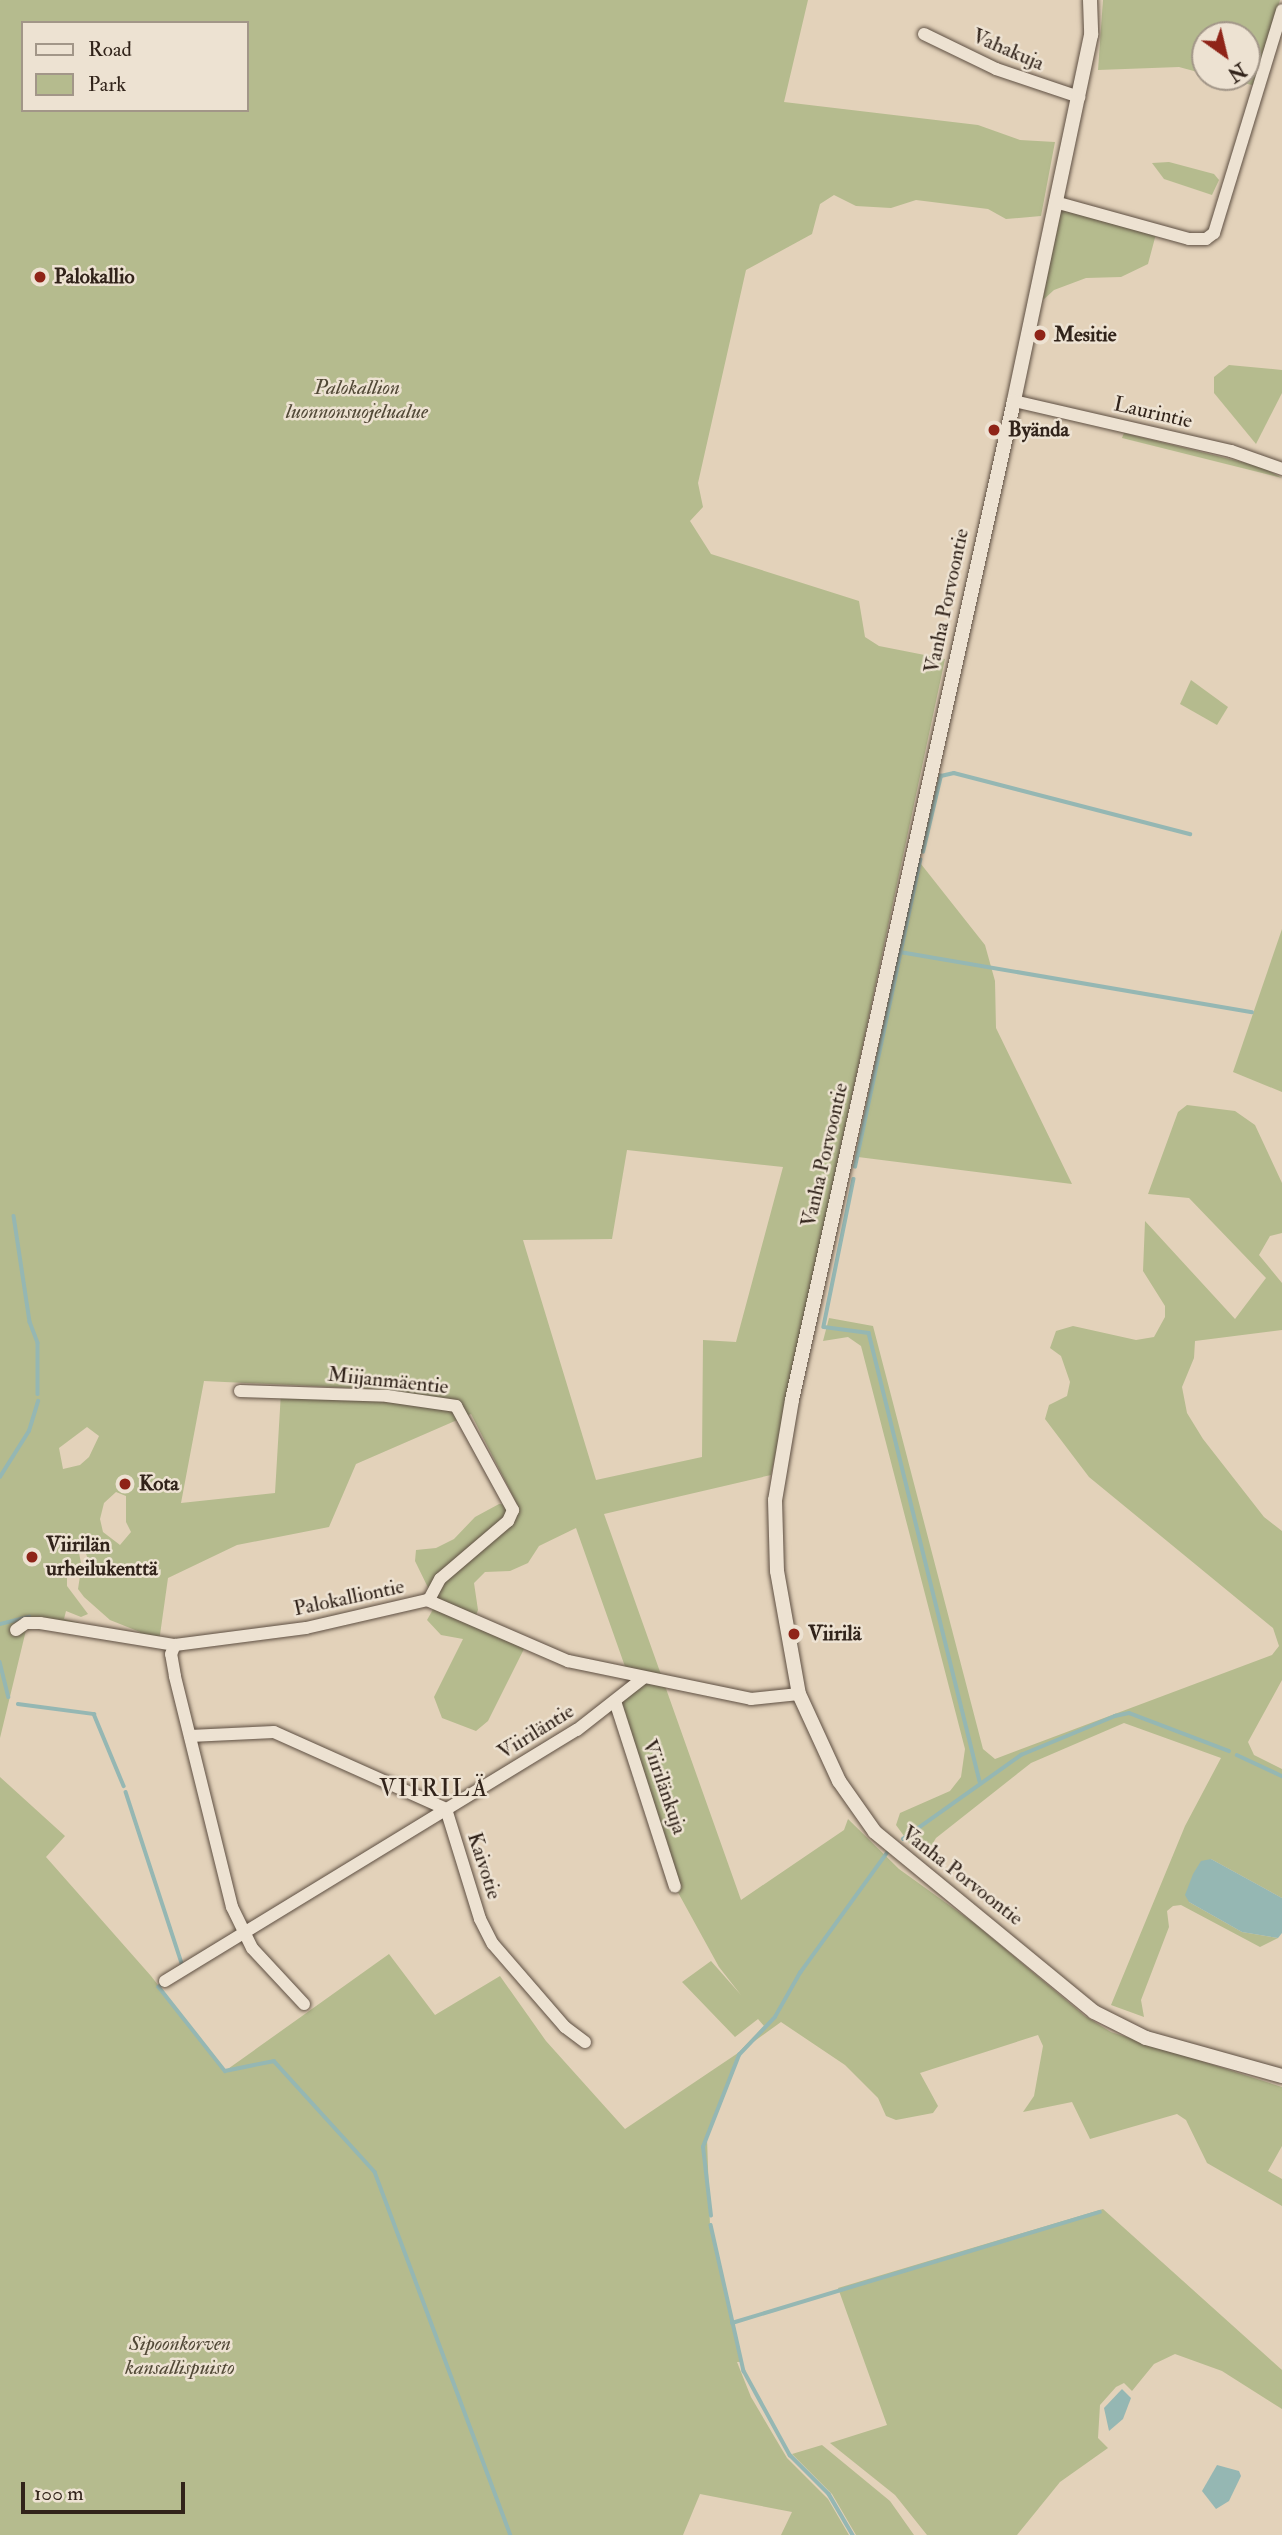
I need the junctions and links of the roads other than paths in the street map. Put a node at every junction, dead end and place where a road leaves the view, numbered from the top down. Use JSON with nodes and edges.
{"nodes":[{"id":1,"x":1090,"y":0,"type":"edge"},
{"id":2,"x":1282,"y":10,"type":"edge"},
{"id":3,"x":924,"y":34,"type":"dead end"},
{"id":4,"x":1079,"y":97,"type":"junction"},
{"id":5,"x":1055,"y":202,"type":"junction"},
{"id":6,"x":1014,"y":401,"type":"junction"},
{"id":7,"x":1282,"y":469,"type":"edge"},
{"id":8,"x":240,"y":1391,"type":"dead end"},
{"id":9,"x":429,"y":1600,"type":"junction"},
{"id":10,"x":16,"y":1630,"type":"dead end"},
{"id":11,"x":176,"y":1645,"type":"junction"},
{"id":12,"x":642,"y":1679,"type":"junction"},
{"id":13,"x":799,"y":1694,"type":"junction"},
{"id":14,"x":615,"y":1701,"type":"junction"},
{"id":15,"x":190,"y":1736,"type":"junction"},
{"id":16,"x":446,"y":1809,"type":"junction"},
{"id":17,"x":675,"y":1887,"type":"dead end"},
{"id":18,"x":244,"y":1934,"type":"junction"},
{"id":19,"x":165,"y":1981,"type":"dead end"},
{"id":20,"x":304,"y":2004,"type":"dead end"},
{"id":21,"x":585,"y":2042,"type":"dead end"},
{"id":22,"x":1282,"y":2076,"type":"edge"}],
"edges":[{"from":1,"to":4,"type":"street","name":"Vanha Porvoontie"},
{"from":2,"to":5,"type":"street"},
{"from":3,"to":4,"type":"street","name":"Vahakuja"},
{"from":4,"to":5,"type":"street","name":"Vanha Porvoontie"},
{"from":5,"to":6,"type":"street","name":"Vanha Porvoontie"},
{"from":6,"to":7,"type":"street","name":"Laurintie"},
{"from":6,"to":13,"type":"street","name":"Vanha Porvoontie"},
{"from":8,"to":9,"type":"street","name":"Miijanmäentie"},
{"from":9,"to":11,"type":"street","name":"Palokalliontie"},
{"from":9,"to":12,"type":"street","name":"Palokalliontie"},
{"from":10,"to":11,"type":"street","name":"Palokalliontie"},
{"from":11,"to":15,"type":"street"},
{"from":12,"to":13,"type":"street"},
{"from":12,"to":14,"type":"street","name":"Viiriläntie"},
{"from":13,"to":22,"type":"street","name":"Vanha Porvoontie"},
{"from":14,"to":16,"type":"street","name":"Viiriläntie"},
{"from":14,"to":17,"type":"street","name":"Viirilänkuja"},
{"from":15,"to":16,"type":"street"},
{"from":15,"to":18,"type":"street"},
{"from":16,"to":18,"type":"street","name":"Viiriläntie"},
{"from":16,"to":21,"type":"street","name":"Kaivotie"},
{"from":18,"to":19,"type":"street","name":"Viiriläntie"},
{"from":18,"to":20,"type":"street"}]}
